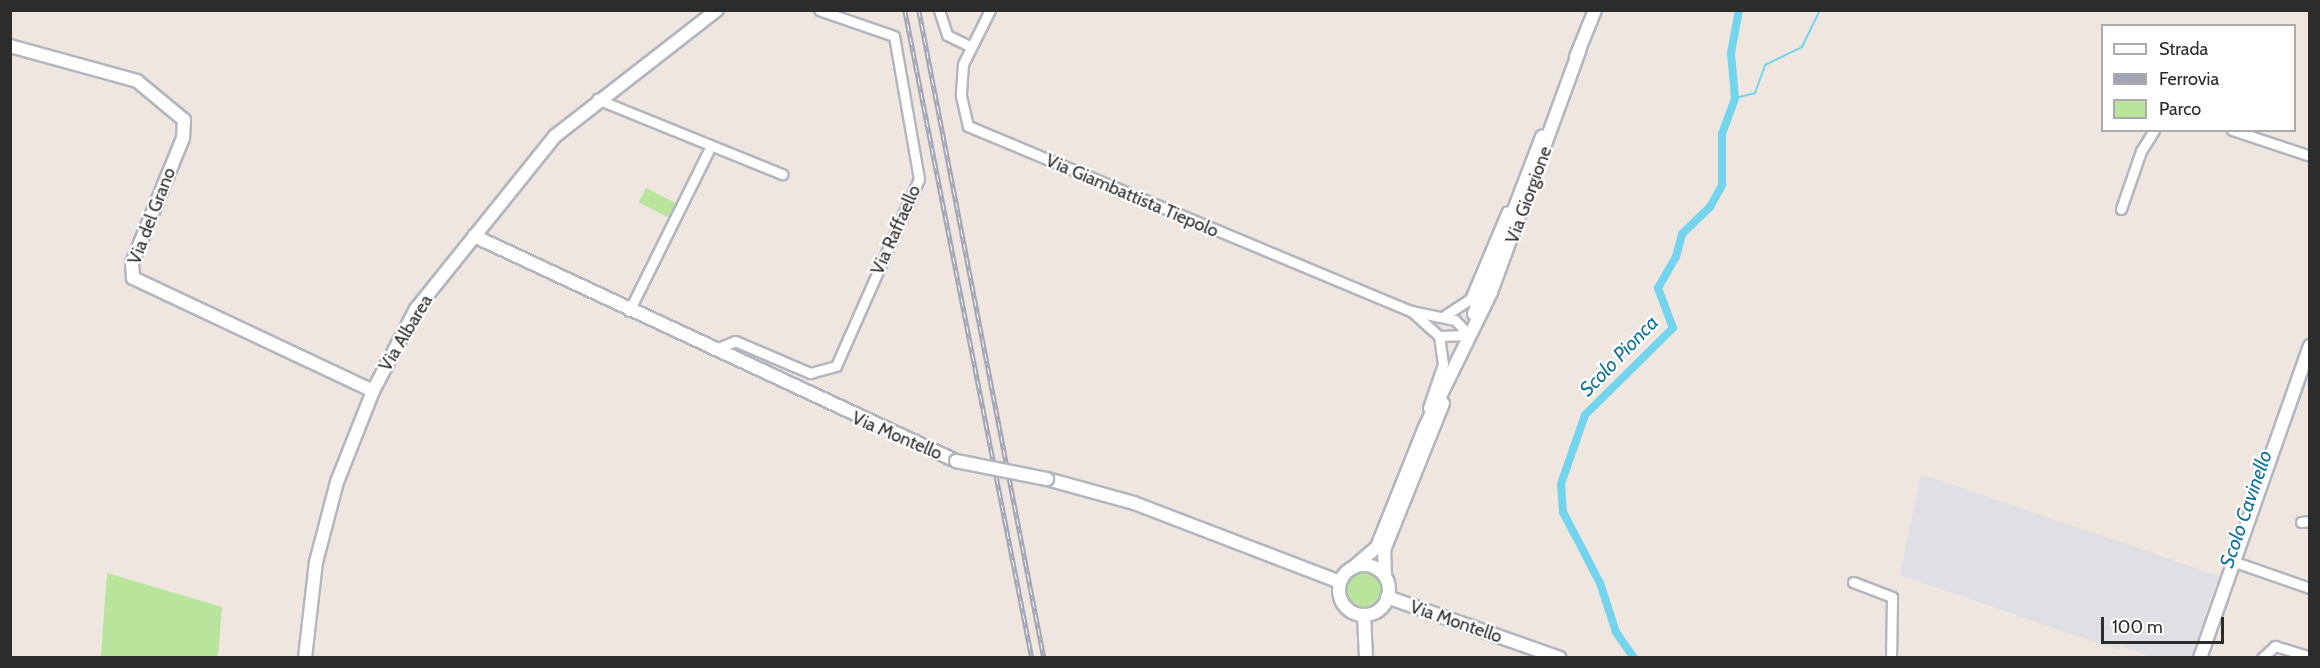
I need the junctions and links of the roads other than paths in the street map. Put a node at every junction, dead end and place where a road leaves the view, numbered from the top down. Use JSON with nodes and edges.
{"nodes":[{"id":1,"x":717,"y":10,"type":"edge"},
{"id":2,"x":819,"y":10,"type":"edge"},
{"id":3,"x":939,"y":10,"type":"edge"},
{"id":4,"x":990,"y":10,"type":"edge"},
{"id":5,"x":1595,"y":10,"type":"edge"},
{"id":6,"x":10,"y":46,"type":"edge"},
{"id":7,"x":970,"y":46,"type":"junction"},
{"id":8,"x":1579,"y":51,"type":"junction"},
{"id":9,"x":597,"y":99,"type":"junction"},
{"id":10,"x":2153,"y":132,"type":"edge"},
{"id":11,"x":2238,"y":132,"type":"edge"},
{"id":12,"x":708,"y":152,"type":"dead end"},
{"id":13,"x":1534,"y":155,"type":"junction"},
{"id":14,"x":2310,"y":156,"type":"edge"},
{"id":15,"x":782,"y":174,"type":"dead end"},
{"id":16,"x":2121,"y":209,"type":"dead end"},
{"id":17,"x":474,"y":236,"type":"junction"},
{"id":18,"x":629,"y":311,"type":"junction"},
{"id":19,"x":1411,"y":311,"type":"junction"},
{"id":20,"x":1444,"y":316,"type":"junction"},
{"id":21,"x":1469,"y":335,"type":"junction"},
{"id":22,"x":1439,"y":336,"type":"junction"},
{"id":23,"x":2310,"y":346,"type":"edge"},
{"id":24,"x":714,"y":350,"type":"junction"},
{"id":25,"x":1447,"y":389,"type":"junction"},
{"id":26,"x":374,"y":391,"type":"junction"},
{"id":27,"x":1425,"y":427,"type":"junction"},
{"id":28,"x":2238,"y":563,"type":"junction"},
{"id":29,"x":1355,"y":566,"type":"junction"},
{"id":30,"x":1385,"y":576,"type":"junction"},
{"id":31,"x":1340,"y":582,"type":"junction"},
{"id":32,"x":1853,"y":582,"type":"dead end"},
{"id":33,"x":2310,"y":588,"type":"edge"},
{"id":34,"x":1387,"y":597,"type":"junction"},
{"id":35,"x":1364,"y":615,"type":"junction"},
{"id":36,"x":305,"y":657,"type":"edge"},
{"id":37,"x":1366,"y":657,"type":"edge"},
{"id":38,"x":1560,"y":657,"type":"edge"},
{"id":39,"x":1891,"y":657,"type":"edge"},
{"id":40,"x":2200,"y":657,"type":"edge"},
{"id":41,"x":2262,"y":657,"type":"edge"},
{"id":42,"x":2310,"y":657,"type":"edge"}],
"edges":[{"from":1,"to":9,"type":"street","name":"Via Albarea"},
{"from":2,"to":24,"type":"street","name":"Via Raffaello"},
{"from":3,"to":7,"type":"street"},
{"from":4,"to":7,"type":"street","name":"Via Giambattista Tiepolo"},
{"from":5,"to":8,"type":"street","name":"Via Giorgione"},
{"from":6,"to":26,"type":"street","name":"Via del Grano"},
{"from":7,"to":19,"type":"street","name":"Via Giambattista Tiepolo"},
{"from":8,"to":13,"type":"street","name":"Via Giorgione"},
{"from":8,"to":21,"type":"street","name":"Via Giorgione"},
{"from":9,"to":15,"type":"street"},
{"from":9,"to":17,"type":"street","name":"Via Albarea"},
{"from":10,"to":16,"type":"street"},
{"from":11,"to":14,"type":"street"},
{"from":12,"to":18,"type":"street"},
{"from":13,"to":20,"type":"street","name":"Via Giorgione"},
{"from":13,"to":21,"type":"street","name":"Via Giorgione"},
{"from":17,"to":18,"type":"street","name":"Via Montello"},
{"from":17,"to":26,"type":"street","name":"Via Albarea"},
{"from":18,"to":24,"type":"street","name":"Via Montello"},
{"from":19,"to":20,"type":"street","name":"Via Giambattista Tiepolo"},
{"from":19,"to":22,"type":"street","name":"Via Giambattista Tiepolo"},
{"from":20,"to":21,"type":"street","name":"Via Giambattista Tiepolo"},
{"from":21,"to":22,"type":"street"},
{"from":21,"to":25,"type":"street","name":"Via Giorgione"},
{"from":22,"to":27,"type":"street"},
{"from":23,"to":28,"type":"street"},
{"from":24,"to":31,"type":"street","name":"Via Montello","bridge":true},
{"from":25,"to":27,"type":"street","name":"Via Giorgione"},
{"from":25,"to":30,"type":"street","name":"Via Giorgione"},
{"from":26,"to":36,"type":"street","name":"Via Albarea"},
{"from":27,"to":29,"type":"street","name":"Via Giorgione"},
{"from":28,"to":33,"type":"street"},
{"from":28,"to":40,"type":"street"},
{"from":29,"to":30,"type":"street"},
{"from":29,"to":31,"type":"street"},
{"from":30,"to":34,"type":"street"},
{"from":31,"to":35,"type":"street"},
{"from":32,"to":39,"type":"street"},
{"from":34,"to":35,"type":"street"},
{"from":34,"to":38,"type":"street","name":"Via Montello"},
{"from":35,"to":37,"type":"street"},
{"from":41,"to":42,"type":"street"}]}
